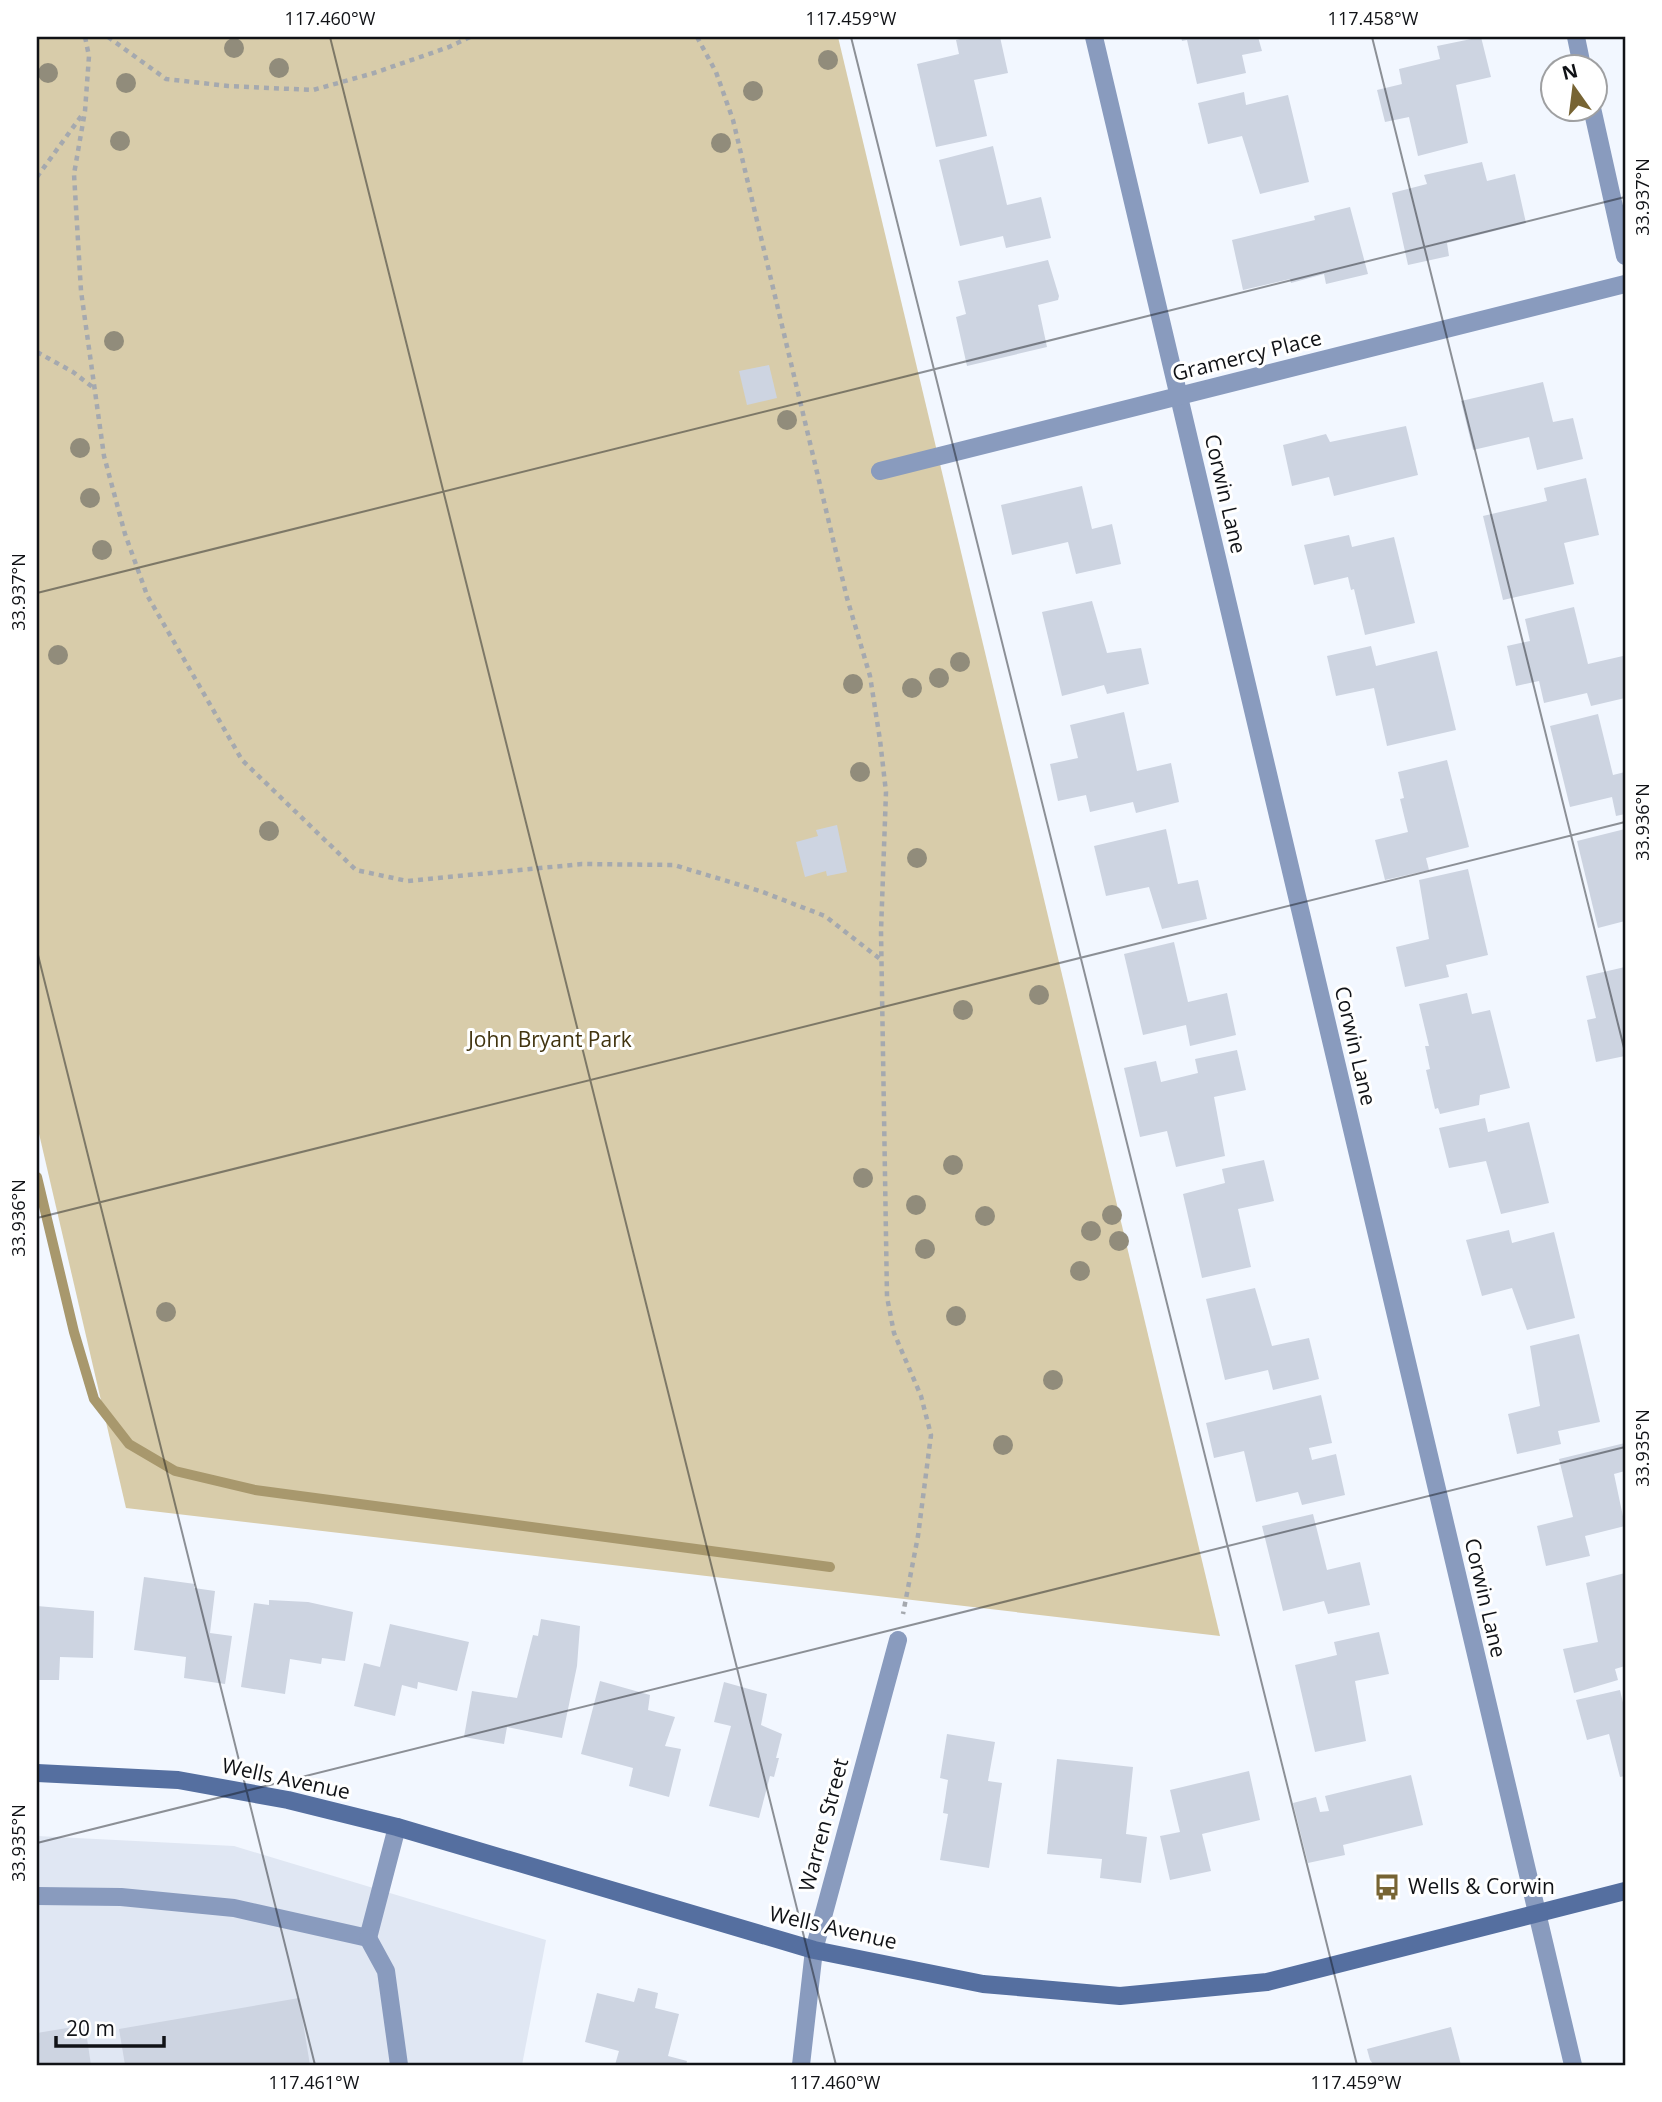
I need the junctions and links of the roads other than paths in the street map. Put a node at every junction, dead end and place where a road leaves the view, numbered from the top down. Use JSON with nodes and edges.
{"nodes":[{"id":1,"x":1094,"y":37,"type":"edge"},
{"id":2,"x":1595,"y":122,"type":"edge"},
{"id":3,"x":1625,"y":256,"type":"edge"},
{"id":4,"x":1625,"y":284,"type":"edge"},
{"id":5,"x":1179,"y":396,"type":"junction"},
{"id":6,"x":880,"y":471,"type":"dead end"},
{"id":7,"x":898,"y":1640,"type":"road end"},
{"id":8,"x":37,"y":1773,"type":"edge"},
{"id":9,"x":397,"y":1827,"type":"junction"},
{"id":10,"x":1625,"y":1891,"type":"edge"},
{"id":11,"x":37,"y":1896,"type":"edge"},
{"id":12,"x":1537,"y":1914,"type":"junction"},
{"id":13,"x":368,"y":1938,"type":"junction"},
{"id":14,"x":814,"y":1950,"type":"junction"},
{"id":15,"x":399,"y":2065,"type":"edge"},
{"id":16,"x":801,"y":2065,"type":"edge"},
{"id":17,"x":1573,"y":2065,"type":"edge"}],
"edges":[{"from":1,"to":5,"type":"street","name":"Corwin Lane"},
{"from":2,"to":3,"type":"street"},
{"from":4,"to":5,"type":"street","name":"Gramercy Place"},
{"from":5,"to":6,"type":"street","name":"Gramercy Place"},
{"from":5,"to":12,"type":"street","name":"Corwin Lane"},
{"from":7,"to":14,"type":"street","name":"Warren Street"},
{"from":8,"to":9,"type":"main road","name":"Wells Avenue"},
{"from":9,"to":13,"type":"street"},
{"from":9,"to":14,"type":"main road","name":"Wells Avenue"},
{"from":10,"to":12,"type":"main road","name":"Wells Avenue"},
{"from":11,"to":13,"type":"street"},
{"from":12,"to":14,"type":"main road","name":"Wells Avenue"},
{"from":12,"to":17,"type":"street","name":"Corwin Lane"},
{"from":13,"to":15,"type":"street"},
{"from":14,"to":16,"type":"street","name":"Warren Street"}]}
